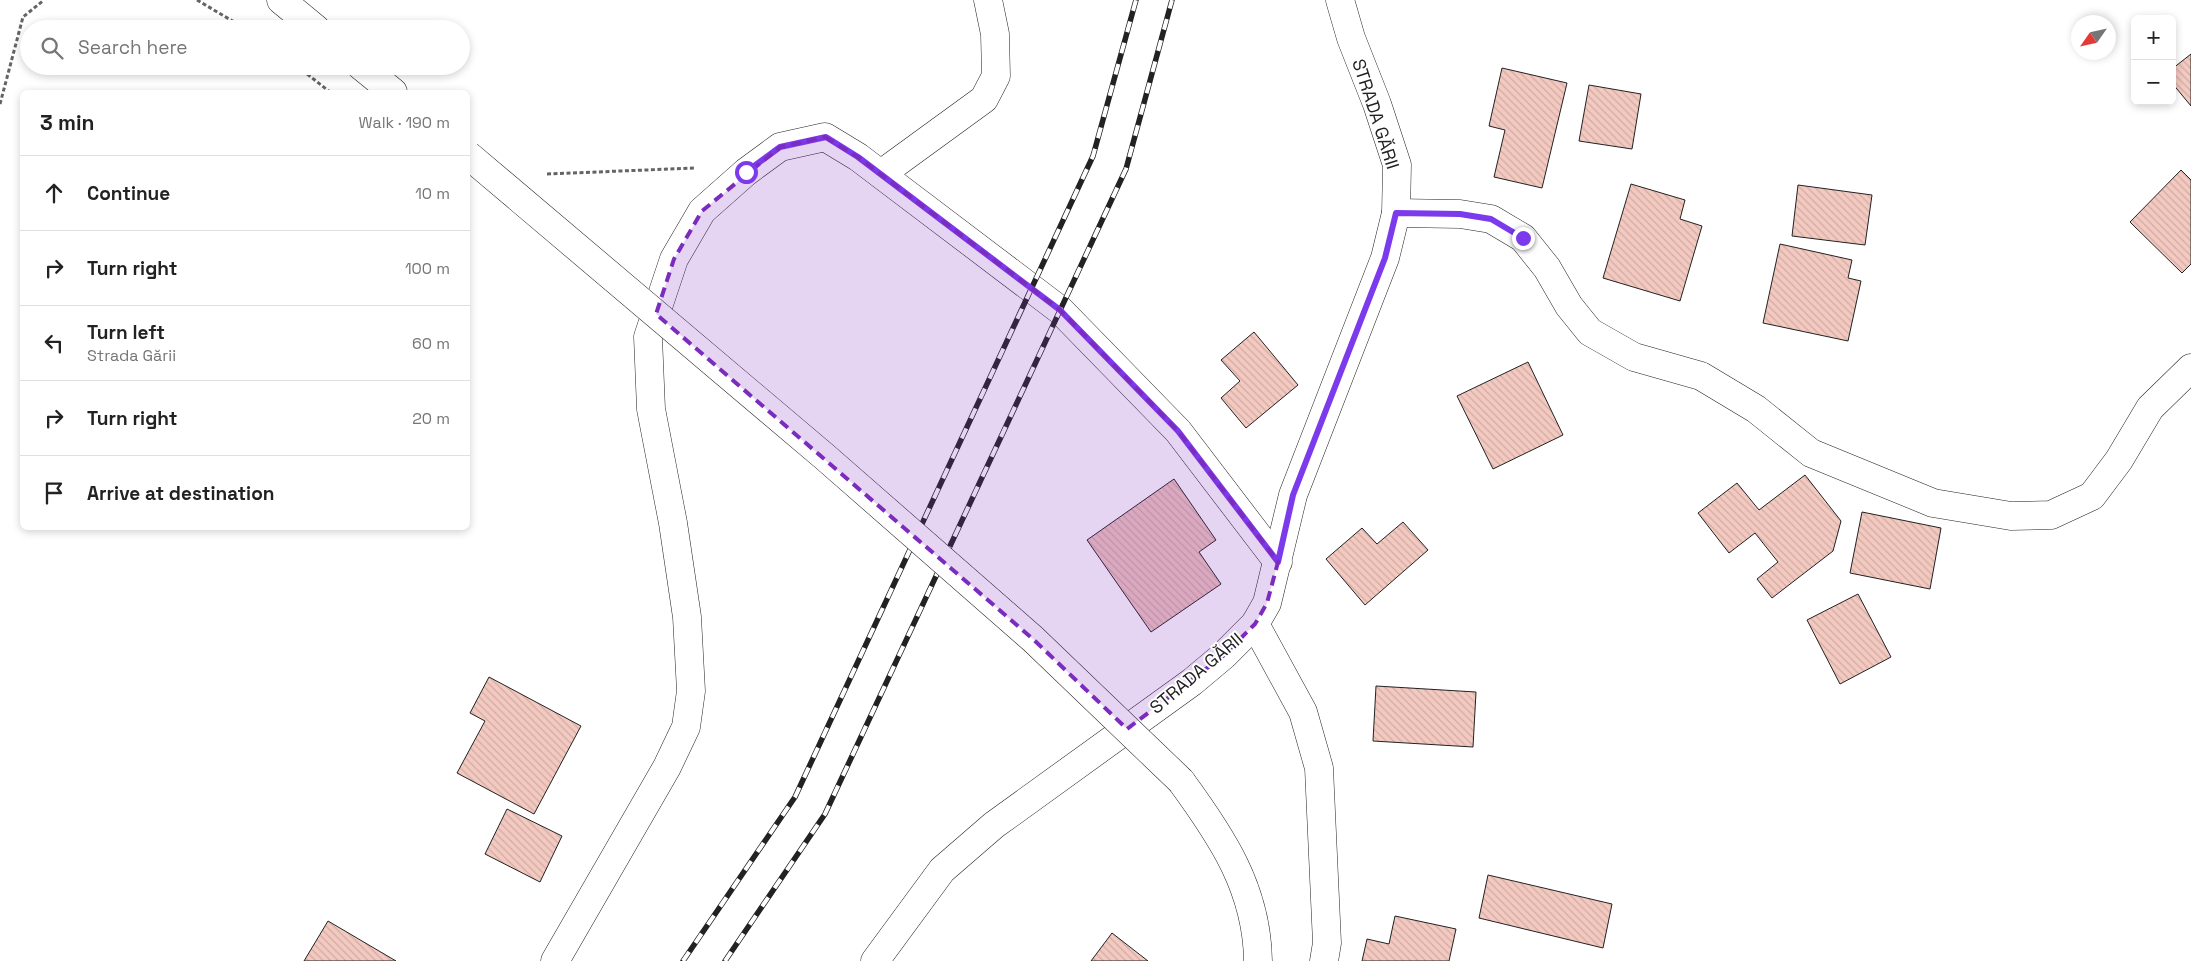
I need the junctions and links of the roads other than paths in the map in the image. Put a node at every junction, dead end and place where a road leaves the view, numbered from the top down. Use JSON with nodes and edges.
{"nodes":[{"id":1,"x":281,"y":0,"type":"edge"},
{"id":2,"x":988,"y":0,"type":"edge"},
{"id":3,"x":1340,"y":0,"type":"edge"},
{"id":4,"x":305,"y":20,"type":"edge"},
{"id":5,"x":372,"y":75,"type":"edge"},
{"id":6,"x":391,"y":90,"type":"edge"},
{"id":7,"x":470,"y":157,"type":"edge"},
{"id":8,"x":881,"y":174,"type":"junction"},
{"id":9,"x":1396,"y":213,"type":"junction"},
{"id":10,"x":2191,"y":368,"type":"edge"},
{"id":11,"x":1278,"y":562,"type":"junction"},
{"id":12,"x":1255,"y":624,"type":"junction"},
{"id":13,"x":555,"y":961,"type":"edge"},
{"id":14,"x":874,"y":961,"type":"edge"},
{"id":15,"x":1258,"y":961,"type":"edge"},
{"id":16,"x":1324,"y":961,"type":"edge"}],
"edges":[{"from":1,"to":4,"type":"street"},
{"from":2,"to":8,"type":"street"},
{"from":3,"to":9,"type":"street","name":"STRADA GĂRII"},
{"from":5,"to":6,"type":"street"},
{"from":7,"to":15,"type":"street","bridge":true},
{"from":8,"to":11,"type":"street"},
{"from":8,"to":13,"type":"street"},
{"from":9,"to":10,"type":"street"},
{"from":9,"to":11,"type":"street","name":"STRADA GĂRII"},
{"from":11,"to":12,"type":"street","name":"STRADA GĂRII"},
{"from":12,"to":14,"type":"street","name":"STRADA GĂRII"},
{"from":12,"to":16,"type":"street"}]}
